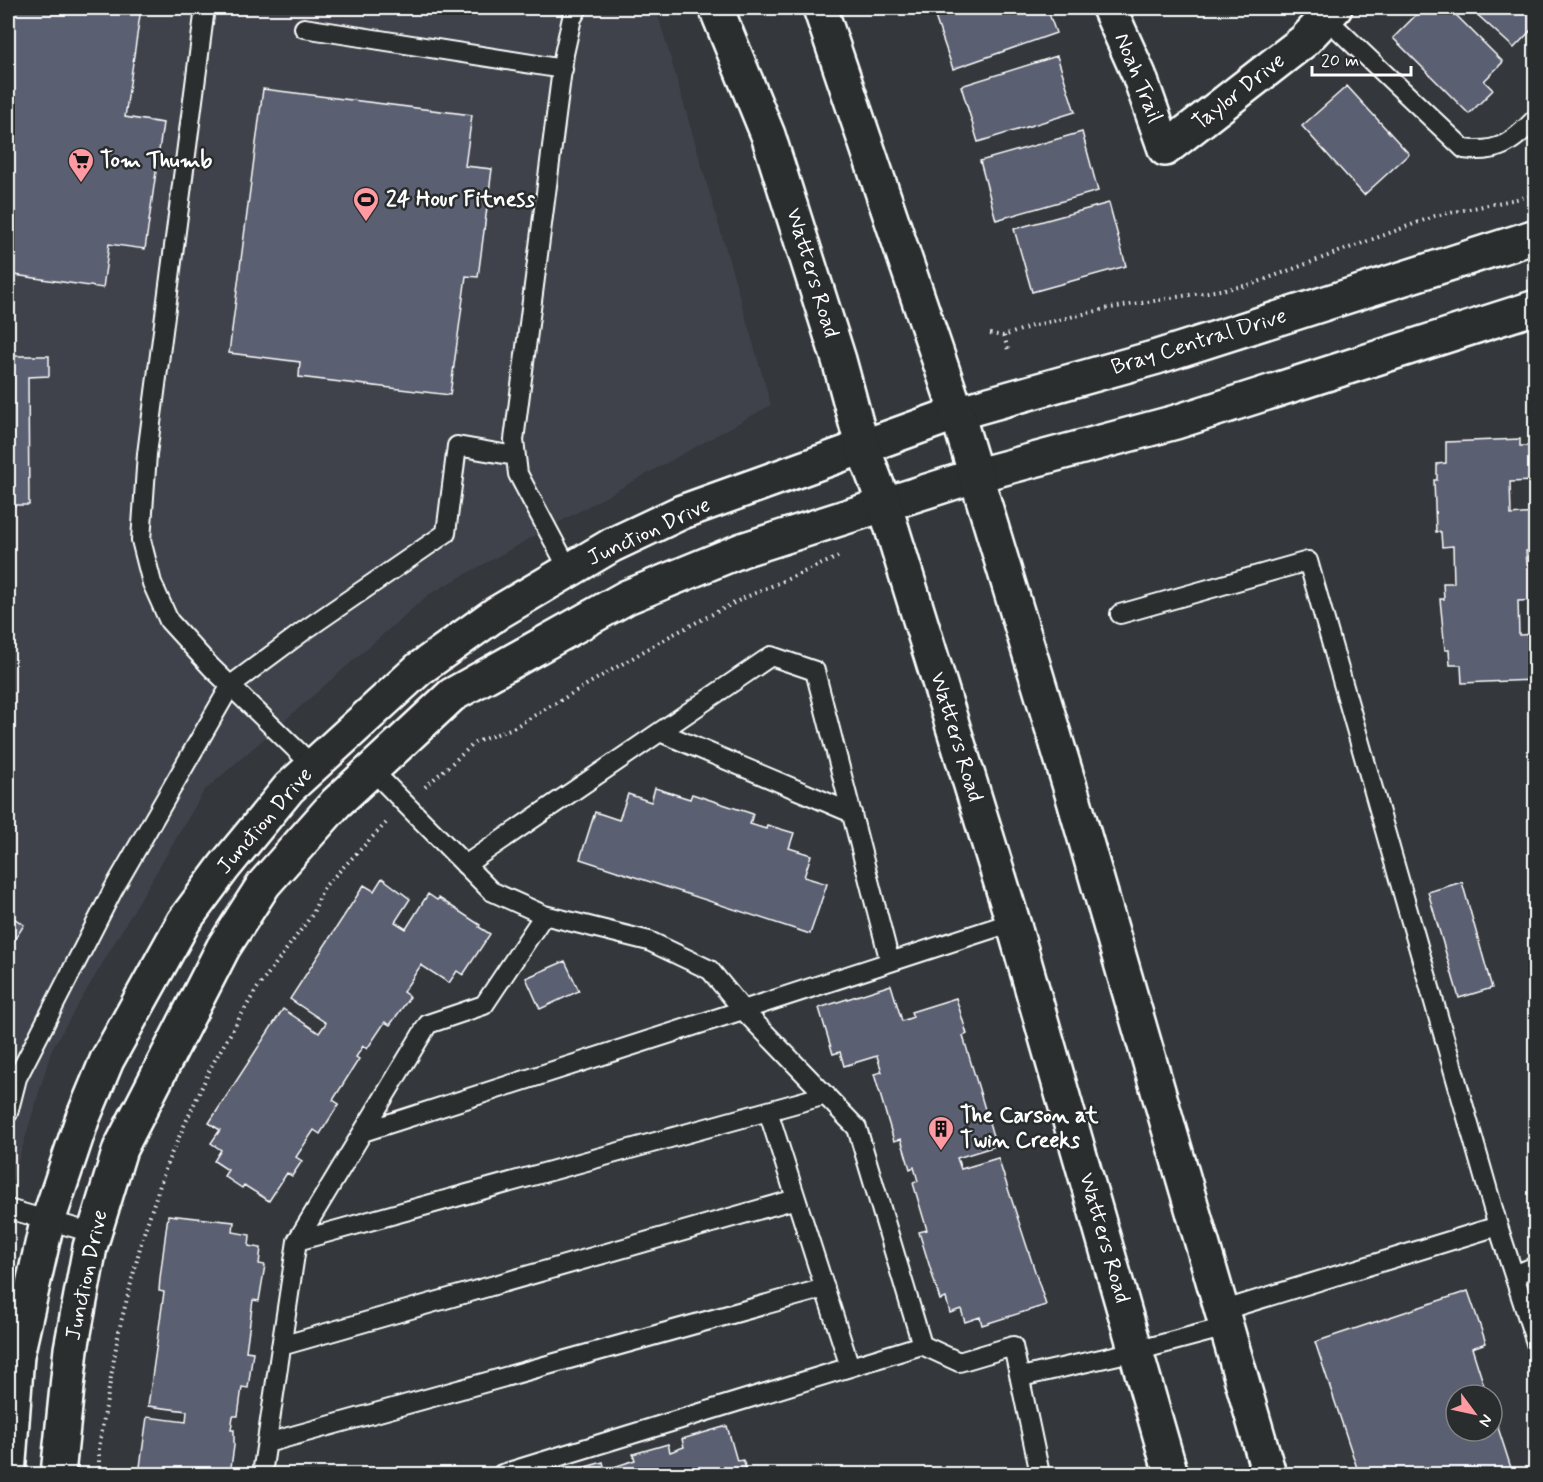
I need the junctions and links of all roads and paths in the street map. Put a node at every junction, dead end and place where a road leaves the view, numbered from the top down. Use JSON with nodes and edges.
{"nodes":[{"id":1,"x":205,"y":8,"type":"edge"},
{"id":2,"x":578,"y":8,"type":"edge"},
{"id":3,"x":716,"y":8,"type":"edge"},
{"id":4,"x":820,"y":8,"type":"edge"},
{"id":5,"x":1109,"y":8,"type":"edge"},
{"id":6,"x":1331,"y":13,"type":"edge"},
{"id":7,"x":304,"y":28,"type":"dead end"},
{"id":8,"x":563,"y":69,"type":"junction"},
{"id":9,"x":1536,"y":118,"type":"edge"},
{"id":10,"x":1165,"y":149,"type":"joint"},
{"id":11,"x":1536,"y":195,"type":"edge"},
{"id":12,"x":1536,"y":236,"type":"edge"},
{"id":13,"x":1536,"y":307,"type":"edge"},
{"id":14,"x":990,"y":334,"type":"dead end"},
{"id":15,"x":1004,"y":336,"type":"junction"},
{"id":16,"x":1009,"y":353,"type":"dead end"},
{"id":17,"x":957,"y":413,"type":"junction"},
{"id":18,"x":862,"y":446,"type":"junction"},
{"id":19,"x":516,"y":456,"type":"junction"},
{"id":20,"x":974,"y":476,"type":"junction"},
{"id":21,"x":885,"y":506,"type":"junction"},
{"id":22,"x":842,"y":555,"type":"dead end"},
{"id":23,"x":569,"y":570,"type":"junction"},
{"id":24,"x":496,"y":613,"type":"junction"},
{"id":25,"x":1120,"y":614,"type":"dead end"},
{"id":26,"x":231,"y":685,"type":"junction"},
{"id":27,"x":660,"y":732,"type":"junction"},
{"id":28,"x":312,"y":765,"type":"junction"},
{"id":29,"x":372,"y":770,"type":"junction"},
{"id":30,"x":406,"y":805,"type":"junction"},
{"id":31,"x":852,"y":813,"type":"junction"},
{"id":32,"x":465,"y":865,"type":"junction"},
{"id":33,"x":544,"y":915,"type":"junction"},
{"id":34,"x":1013,"y":922,"type":"junction"},
{"id":35,"x":890,"y":962,"type":"junction"},
{"id":36,"x":743,"y":1010,"type":"junction"},
{"id":37,"x":826,"y":1095,"type":"junction"},
{"id":38,"x":768,"y":1111,"type":"junction"},
{"id":39,"x":8,"y":1113,"type":"edge"},
{"id":40,"x":363,"y":1132,"type":"junction"},
{"id":41,"x":796,"y":1199,"type":"junction"},
{"id":42,"x":8,"y":1209,"type":"edge"},
{"id":43,"x":48,"y":1221,"type":"junction"},
{"id":44,"x":1498,"y":1226,"type":"junction"},
{"id":45,"x":93,"y":1233,"type":"junction"},
{"id":46,"x":297,"y":1241,"type":"junction"},
{"id":47,"x":1536,"y":1266,"type":"edge"},
{"id":48,"x":1514,"y":1275,"type":"junction"},
{"id":49,"x":825,"y":1288,"type":"junction"},
{"id":50,"x":1224,"y":1319,"type":"junction"},
{"id":51,"x":1536,"y":1343,"type":"edge"},
{"id":52,"x":281,"y":1346,"type":"junction"},
{"id":53,"x":922,"y":1346,"type":"junction"},
{"id":54,"x":1136,"y":1352,"type":"junction"},
{"id":55,"x":850,"y":1367,"type":"junction"},
{"id":56,"x":1021,"y":1377,"type":"junction"},
{"id":57,"x":267,"y":1443,"type":"junction"},
{"id":58,"x":8,"y":1474,"type":"edge"},
{"id":59,"x":58,"y":1474,"type":"edge"},
{"id":60,"x":99,"y":1474,"type":"edge"},
{"id":61,"x":262,"y":1474,"type":"edge"},
{"id":62,"x":502,"y":1474,"type":"edge"},
{"id":63,"x":1040,"y":1474,"type":"edge"},
{"id":64,"x":1171,"y":1474,"type":"edge"},
{"id":65,"x":1269,"y":1474,"type":"edge"}],
"edges":[{"from":1,"to":26,"type":"lane"},
{"from":2,"to":8,"type":"lane"},
{"from":3,"to":18,"type":"street","name":"Watters Road"},
{"from":4,"to":17,"type":"street"},
{"from":5,"to":10,"type":"street","name":"Noah Trail"},
{"from":6,"to":9,"type":"lane"},
{"from":6,"to":10,"type":"street","name":"Taylor Drive"},
{"from":7,"to":8,"type":"lane"},
{"from":8,"to":19,"type":"lane"},
{"from":11,"to":15,"type":"path"},
{"from":12,"to":17,"type":"street","name":"Bray Central Drive"},
{"from":13,"to":20,"type":"street"},
{"from":14,"to":15,"type":"path"},
{"from":15,"to":16,"type":"path"},
{"from":17,"to":18,"type":"street","name":"Bray Central Drive"},
{"from":17,"to":20,"type":"street"},
{"from":18,"to":21,"type":"street","name":"Watters Road"},
{"from":18,"to":23,"type":"street","name":"Junction Drive"},
{"from":19,"to":23,"type":"lane"},
{"from":19,"to":26,"type":"lane"},
{"from":20,"to":21,"type":"street"},
{"from":20,"to":50,"type":"street"},
{"from":21,"to":29,"type":"street","name":"Junction Drive"},
{"from":21,"to":34,"type":"street","name":"Watters Road"},
{"from":22,"to":30,"type":"path"},
{"from":23,"to":24,"type":"street","name":"Junction Drive"},
{"from":24,"to":28,"type":"street","name":"Junction Drive"},
{"from":24,"to":29,"type":"street"},
{"from":25,"to":44,"type":"lane"},
{"from":26,"to":28,"type":"lane"},
{"from":26,"to":39,"type":"lane"},
{"from":27,"to":31,"type":"lane"},
{"from":27,"to":31,"type":"lane"},
{"from":27,"to":32,"type":"lane"},
{"from":28,"to":43,"type":"street","name":"Junction Drive"},
{"from":29,"to":30,"type":"lane"},
{"from":29,"to":45,"type":"street","name":"Junction Drive"},
{"from":30,"to":32,"type":"lane"},
{"from":30,"to":60,"type":"path"},
{"from":31,"to":35,"type":"lane"},
{"from":32,"to":33,"type":"lane"},
{"from":33,"to":36,"type":"lane"},
{"from":33,"to":40,"type":"lane"},
{"from":34,"to":35,"type":"lane"},
{"from":34,"to":54,"type":"street","name":"Watters Road"},
{"from":35,"to":36,"type":"lane"},
{"from":36,"to":37,"type":"lane"},
{"from":36,"to":40,"type":"lane"},
{"from":37,"to":38,"type":"lane"},
{"from":37,"to":53,"type":"lane"},
{"from":38,"to":41,"type":"lane"},
{"from":38,"to":46,"type":"lane"},
{"from":40,"to":46,"type":"lane"},
{"from":41,"to":49,"type":"lane"},
{"from":41,"to":52,"type":"lane"},
{"from":42,"to":43,"type":"lane"},
{"from":43,"to":45,"type":"lane"},
{"from":43,"to":58,"type":"street","name":"Junction Drive"},
{"from":44,"to":48,"type":"lane"},
{"from":44,"to":50,"type":"lane"},
{"from":45,"to":59,"type":"street","name":"Junction Drive"},
{"from":46,"to":52,"type":"lane"},
{"from":47,"to":48,"type":"lane"},
{"from":48,"to":51,"type":"lane"},
{"from":49,"to":55,"type":"lane"},
{"from":49,"to":57,"type":"lane"},
{"from":50,"to":54,"type":"lane"},
{"from":50,"to":65,"type":"street"},
{"from":52,"to":57,"type":"lane"},
{"from":53,"to":55,"type":"lane"},
{"from":53,"to":56,"type":"lane"},
{"from":54,"to":56,"type":"lane"},
{"from":54,"to":64,"type":"street","name":"Watters Road"},
{"from":55,"to":62,"type":"lane"},
{"from":56,"to":63,"type":"lane"},
{"from":57,"to":61,"type":"lane"}]}
